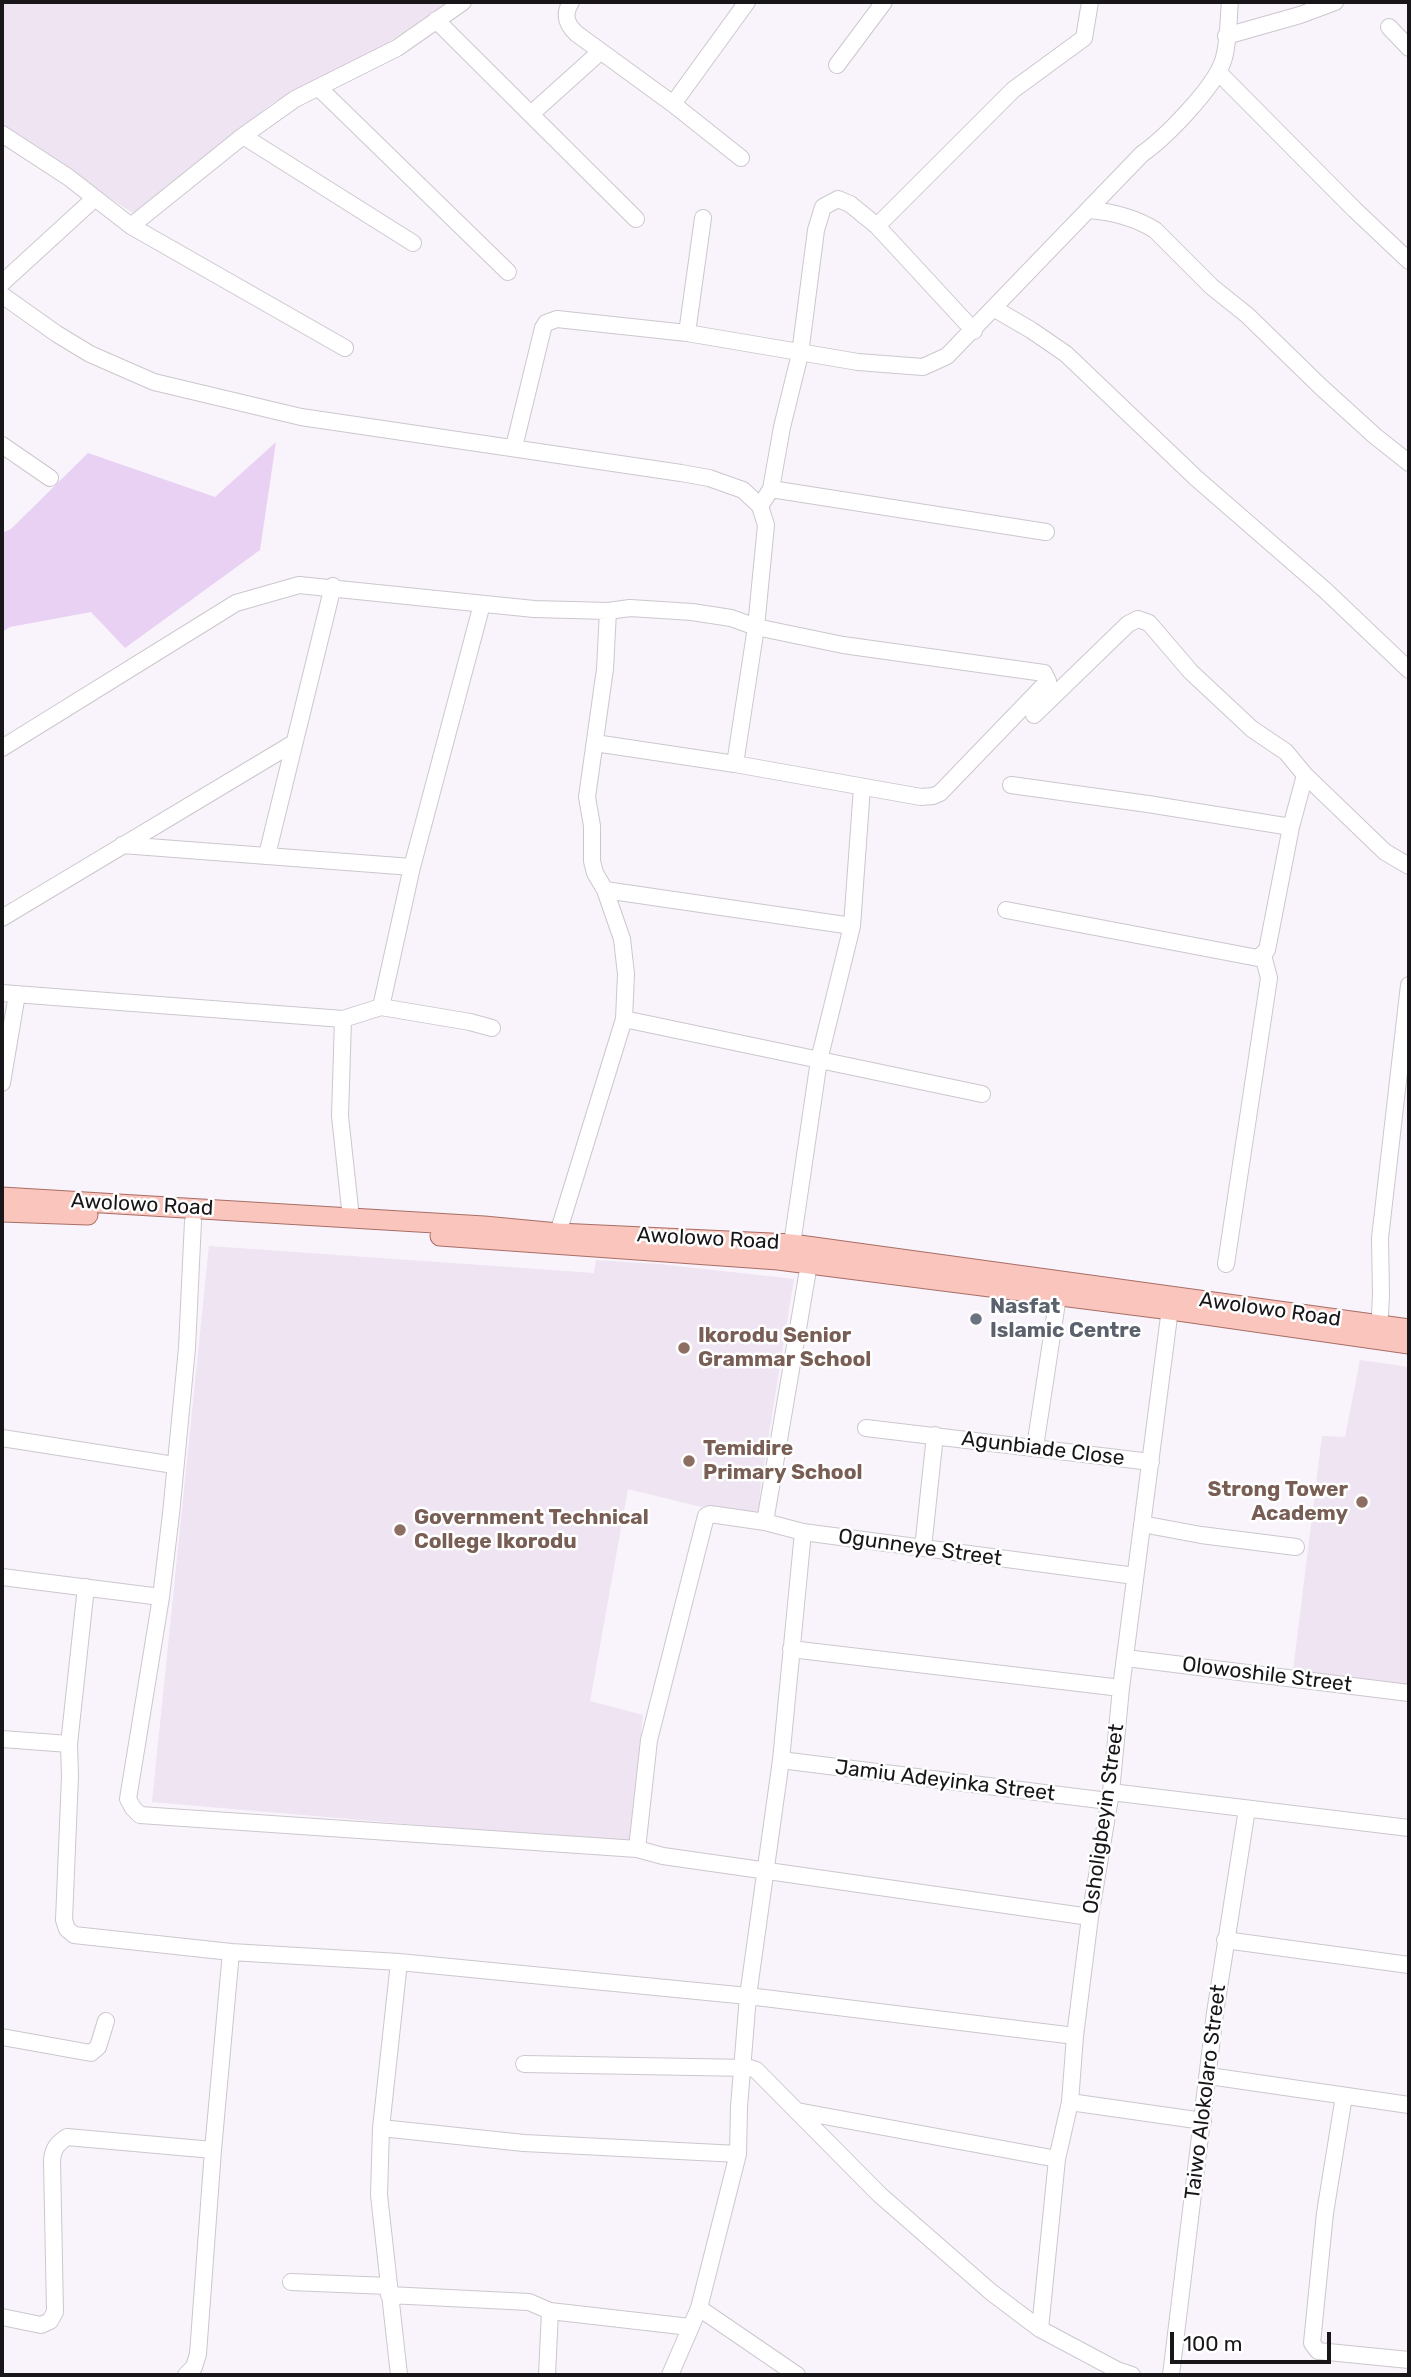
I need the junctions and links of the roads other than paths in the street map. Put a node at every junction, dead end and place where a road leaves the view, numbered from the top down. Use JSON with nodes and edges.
{"nodes":[{"id":1,"x":463,"y":2,"type":"edge"},
{"id":2,"x":571,"y":2,"type":"edge"},
{"id":3,"x":747,"y":2,"type":"edge"},
{"id":4,"x":884,"y":2,"type":"edge"},
{"id":5,"x":1090,"y":2,"type":"edge"},
{"id":6,"x":1230,"y":2,"type":"edge"},
{"id":7,"x":1335,"y":2,"type":"edge"},
{"id":8,"x":436,"y":20,"type":"junction"},
{"id":9,"x":1389,"y":27,"type":"dead end"},
{"id":10,"x":1226,"y":36,"type":"junction"},
{"id":11,"x":1409,"y":48,"type":"edge"},
{"id":12,"x":600,"y":52,"type":"junction"},
{"id":13,"x":837,"y":65,"type":"dead end"},
{"id":14,"x":1219,"y":73,"type":"junction"},
{"id":15,"x":320,"y":88,"type":"junction"},
{"id":16,"x":673,"y":104,"type":"junction"},
{"id":17,"x":531,"y":114,"type":"junction"},
{"id":18,"x":2,"y":134,"type":"edge"},
{"id":19,"x":243,"y":136,"type":"junction"},
{"id":20,"x":741,"y":158,"type":"dead end"},
{"id":21,"x":95,"y":198,"type":"junction"},
{"id":22,"x":1089,"y":210,"type":"junction"},
{"id":23,"x":703,"y":218,"type":"dead end"},
{"id":24,"x":636,"y":219,"type":"dead end"},
{"id":25,"x":131,"y":226,"type":"junction"},
{"id":26,"x":877,"y":226,"type":"junction"},
{"id":27,"x":413,"y":243,"type":"dead end"},
{"id":28,"x":1409,"y":261,"type":"edge"},
{"id":29,"x":508,"y":272,"type":"dead end"},
{"id":30,"x":2,"y":283,"type":"edge"},
{"id":31,"x":2,"y":295,"type":"edge"},
{"id":32,"x":995,"y":309,"type":"junction"},
{"id":33,"x":974,"y":331,"type":"junction"},
{"id":34,"x":687,"y":333,"type":"junction"},
{"id":35,"x":345,"y":348,"type":"dead end"},
{"id":36,"x":800,"y":354,"type":"junction"},
{"id":37,"x":2,"y":445,"type":"edge"},
{"id":38,"x":514,"y":447,"type":"junction"},
{"id":39,"x":1409,"y":463,"type":"edge"},
{"id":40,"x":50,"y":478,"type":"dead end"},
{"id":41,"x":771,"y":489,"type":"junction"},
{"id":42,"x":760,"y":506,"type":"junction"},
{"id":43,"x":1045,"y":532,"type":"dead end"},
{"id":44,"x":333,"y":586,"type":"junction"},
{"id":45,"x":482,"y":604,"type":"junction"},
{"id":46,"x":608,"y":611,"type":"junction"},
{"id":47,"x":756,"y":627,"type":"junction"},
{"id":48,"x":1409,"y":670,"type":"edge"},
{"id":49,"x":1034,"y":715,"type":"dead end"},
{"id":50,"x":596,"y":743,"type":"junction"},
{"id":51,"x":292,"y":744,"type":"junction"},
{"id":52,"x":2,"y":748,"type":"edge"},
{"id":53,"x":735,"y":764,"type":"junction"},
{"id":54,"x":1305,"y":775,"type":"junction"},
{"id":55,"x":1011,"y":785,"type":"dead end"},
{"id":56,"x":862,"y":787,"type":"junction"},
{"id":57,"x":1291,"y":827,"type":"junction"},
{"id":58,"x":122,"y":845,"type":"junction"},
{"id":59,"x":267,"y":855,"type":"junction"},
{"id":60,"x":1409,"y":866,"type":"edge"},
{"id":61,"x":412,"y":867,"type":"junction"},
{"id":62,"x":605,"y":890,"type":"junction"},
{"id":63,"x":1006,"y":910,"type":"dead end"},
{"id":64,"x":2,"y":918,"type":"edge"},
{"id":65,"x":852,"y":926,"type":"junction"},
{"id":66,"x":1263,"y":955,"type":"junction"},
{"id":67,"x":1409,"y":985,"type":"edge"},
{"id":68,"x":10,"y":993,"type":"edge"},
{"id":69,"x":381,"y":1007,"type":"junction"},
{"id":70,"x":343,"y":1019,"type":"junction"},
{"id":71,"x":624,"y":1019,"type":"junction"},
{"id":72,"x":492,"y":1028,"type":"dead end"},
{"id":73,"x":819,"y":1060,"type":"junction"},
{"id":74,"x":2,"y":1083,"type":"edge"},
{"id":75,"x":982,"y":1094,"type":"dead end"},
{"id":76,"x":2,"y":1197,"type":"edge"},
{"id":77,"x":2,"y":1212,"type":"edge"},
{"id":78,"x":351,"y":1218,"type":"junction"},
{"id":79,"x":193,"y":1221,"type":"junction"},
{"id":80,"x":558,"y":1233,"type":"junction"},
{"id":81,"x":511,"y":1235,"type":"junction"},
{"id":82,"x":792,"y":1244,"type":"junction"},
{"id":83,"x":809,"y":1264,"type":"junction"},
{"id":84,"x":1226,"y":1264,"type":"dead end"},
{"id":85,"x":1058,"y":1296,"type":"junction"},
{"id":86,"x":1171,"y":1303,"type":"junction"},
{"id":87,"x":1409,"y":1329,"type":"edge"},
{"id":88,"x":1379,"y":1333,"type":"junction"},
{"id":89,"x":1409,"y":1345,"type":"edge"},
{"id":90,"x":866,"y":1428,"type":"dead end"},
{"id":91,"x":935,"y":1436,"type":"junction"},
{"id":92,"x":2,"y":1438,"type":"edge"},
{"id":93,"x":1035,"y":1447,"type":"junction"},
{"id":94,"x":1151,"y":1462,"type":"junction"},
{"id":95,"x":174,"y":1465,"type":"junction"},
{"id":96,"x":765,"y":1522,"type":"junction"},
{"id":97,"x":1142,"y":1524,"type":"junction"},
{"id":98,"x":803,"y":1532,"type":"junction"},
{"id":99,"x":1296,"y":1547,"type":"dead end"},
{"id":100,"x":923,"y":1548,"type":"junction"},
{"id":101,"x":1135,"y":1576,"type":"junction"},
{"id":102,"x":2,"y":1577,"type":"edge"},
{"id":103,"x":86,"y":1587,"type":"junction"},
{"id":104,"x":161,"y":1597,"type":"junction"},
{"id":105,"x":791,"y":1648,"type":"junction"},
{"id":106,"x":1126,"y":1658,"type":"junction"},
{"id":107,"x":1121,"y":1688,"type":"junction"},
{"id":108,"x":1409,"y":1693,"type":"edge"},
{"id":109,"x":2,"y":1740,"type":"edge"},
{"id":110,"x":69,"y":1744,"type":"junction"},
{"id":111,"x":781,"y":1760,"type":"junction"},
{"id":112,"x":1110,"y":1796,"type":"junction"},
{"id":113,"x":1247,"y":1809,"type":"junction"},
{"id":114,"x":1409,"y":1828,"type":"edge"},
{"id":115,"x":637,"y":1849,"type":"junction"},
{"id":116,"x":766,"y":1872,"type":"junction"},
{"id":117,"x":1090,"y":1917,"type":"junction"},
{"id":118,"x":1225,"y":1940,"type":"junction"},
{"id":119,"x":232,"y":1952,"type":"junction"},
{"id":120,"x":399,"y":1962,"type":"junction"},
{"id":121,"x":1409,"y":1965,"type":"edge"},
{"id":122,"x":748,"y":1996,"type":"junction"},
{"id":123,"x":106,"y":2021,"type":"dead end"},
{"id":124,"x":2,"y":2036,"type":"edge"},
{"id":125,"x":1075,"y":2036,"type":"junction"},
{"id":126,"x":524,"y":2064,"type":"dead end"},
{"id":127,"x":744,"y":2068,"type":"junction"},
{"id":128,"x":1209,"y":2076,"type":"junction"},
{"id":129,"x":1344,"y":2096,"type":"junction"},
{"id":130,"x":1070,"y":2102,"type":"junction"},
{"id":131,"x":1409,"y":2105,"type":"edge"},
{"id":132,"x":797,"y":2111,"type":"junction"},
{"id":133,"x":1203,"y":2120,"type":"junction"},
{"id":134,"x":381,"y":2128,"type":"junction"},
{"id":135,"x":213,"y":2150,"type":"junction"},
{"id":136,"x":738,"y":2154,"type":"junction"},
{"id":137,"x":1057,"y":2159,"type":"junction"},
{"id":138,"x":291,"y":2282,"type":"dead end"},
{"id":139,"x":388,"y":2290,"type":"junction"},
{"id":140,"x":699,"y":2308,"type":"junction"},
{"id":141,"x":550,"y":2311,"type":"junction"},
{"id":142,"x":2,"y":2316,"type":"edge"},
{"id":143,"x":690,"y":2327,"type":"junction"},
{"id":144,"x":1040,"y":2329,"type":"junction"},
{"id":145,"x":1409,"y":2360,"type":"edge"},
{"id":146,"x":186,"y":2375,"type":"edge"},
{"id":147,"x":399,"y":2375,"type":"edge"},
{"id":148,"x":548,"y":2375,"type":"edge"},
{"id":149,"x":670,"y":2375,"type":"edge"},
{"id":150,"x":797,"y":2375,"type":"edge"},
{"id":151,"x":1132,"y":2375,"type":"edge"},
{"id":152,"x":1171,"y":2375,"type":"edge"}],
"edges":[{"from":1,"to":8,"type":"street"},
{"from":2,"to":12,"type":"street"},
{"from":3,"to":16,"type":"street"},
{"from":4,"to":13,"type":"street"},
{"from":5,"to":26,"type":"street"},
{"from":6,"to":10,"type":"street"},
{"from":7,"to":10,"type":"street"},
{"from":8,"to":15,"type":"street"},
{"from":8,"to":17,"type":"street"},
{"from":9,"to":11,"type":"street"},
{"from":10,"to":14,"type":"street"},
{"from":12,"to":16,"type":"street"},
{"from":12,"to":17,"type":"street"},
{"from":14,"to":22,"type":"street"},
{"from":14,"to":28,"type":"street"},
{"from":15,"to":19,"type":"street"},
{"from":15,"to":29,"type":"street"},
{"from":16,"to":20,"type":"street"},
{"from":17,"to":24,"type":"street"},
{"from":18,"to":21,"type":"street"},
{"from":19,"to":25,"type":"street"},
{"from":19,"to":27,"type":"street"},
{"from":21,"to":25,"type":"street"},
{"from":21,"to":30,"type":"street"},
{"from":22,"to":32,"type":"street"},
{"from":22,"to":39,"type":"street"},
{"from":23,"to":34,"type":"street"},
{"from":25,"to":35,"type":"street"},
{"from":26,"to":33,"type":"street"},
{"from":26,"to":36,"type":"street"},
{"from":31,"to":38,"type":"street"},
{"from":32,"to":33,"type":"street"},
{"from":32,"to":48,"type":"street"},
{"from":33,"to":36,"type":"street"},
{"from":34,"to":36,"type":"street"},
{"from":34,"to":38,"type":"street"},
{"from":36,"to":41,"type":"street"},
{"from":37,"to":40,"type":"street"},
{"from":38,"to":42,"type":"street"},
{"from":41,"to":42,"type":"street"},
{"from":41,"to":43,"type":"street"},
{"from":42,"to":47,"type":"street"},
{"from":44,"to":45,"type":"street"},
{"from":44,"to":51,"type":"street"},
{"from":44,"to":52,"type":"street"},
{"from":45,"to":46,"type":"street"},
{"from":45,"to":61,"type":"street"},
{"from":46,"to":47,"type":"street"},
{"from":46,"to":50,"type":"street"},
{"from":47,"to":53,"type":"street"},
{"from":47,"to":56,"type":"street"},
{"from":49,"to":54,"type":"street"},
{"from":50,"to":53,"type":"street"},
{"from":50,"to":62,"type":"street"},
{"from":51,"to":58,"type":"street"},
{"from":51,"to":59,"type":"street"},
{"from":53,"to":56,"type":"street"},
{"from":54,"to":57,"type":"street"},
{"from":54,"to":60,"type":"street"},
{"from":55,"to":57,"type":"street"},
{"from":56,"to":65,"type":"street"},
{"from":57,"to":66,"type":"street"},
{"from":58,"to":59,"type":"street"},
{"from":58,"to":64,"type":"street"},
{"from":59,"to":61,"type":"street"},
{"from":61,"to":69,"type":"street"},
{"from":62,"to":65,"type":"street"},
{"from":62,"to":71,"type":"street"},
{"from":63,"to":66,"type":"street"},
{"from":65,"to":73,"type":"street"},
{"from":66,"to":84,"type":"street"},
{"from":67,"to":88,"type":"street"},
{"from":68,"to":70,"type":"street"},
{"from":68,"to":74,"type":"street"},
{"from":69,"to":70,"type":"street"},
{"from":69,"to":72,"type":"street"},
{"from":70,"to":78,"type":"street"},
{"from":71,"to":73,"type":"street"},
{"from":71,"to":80,"type":"street"},
{"from":73,"to":75,"type":"street"},
{"from":73,"to":82,"type":"street"},
{"from":76,"to":78,"type":"main road","name":"Awolowo Road"},
{"from":77,"to":79,"type":"main road","name":"Awolowo Road"},
{"from":78,"to":81,"type":"main road","name":"Awolowo Road"},
{"from":79,"to":81,"type":"main road","name":"Awolowo Road"},
{"from":79,"to":95,"type":"street"},
{"from":80,"to":81,"type":"main road","name":"Awolowo Road"},
{"from":80,"to":82,"type":"main road","name":"Awolowo Road"},
{"from":81,"to":83,"type":"main road","name":"Awolowo Road"},
{"from":82,"to":86,"type":"main road","name":"Awolowo Road"},
{"from":83,"to":85,"type":"main road","name":"Awolowo Road"},
{"from":83,"to":96,"type":"street"},
{"from":85,"to":86,"type":"main road","name":"Awolowo Road"},
{"from":85,"to":93,"type":"street"},
{"from":86,"to":88,"type":"main road","name":"Awolowo Road"},
{"from":86,"to":94,"type":"street","name":"Osholigbeyin Street"},
{"from":87,"to":88,"type":"main road","name":"Awolowo Road"},
{"from":88,"to":89,"type":"main road","name":"Awolowo Road"},
{"from":90,"to":91,"type":"street","name":"Agunbiade Close"},
{"from":91,"to":93,"type":"street","name":"Agunbiade Close"},
{"from":91,"to":100,"type":"street","name":"Agunbiade Close"},
{"from":92,"to":95,"type":"street"},
{"from":93,"to":94,"type":"street","name":"Agunbiade Close"},
{"from":94,"to":97,"type":"street","name":"Osholigbeyin Street"},
{"from":95,"to":104,"type":"street"},
{"from":96,"to":98,"type":"street","name":"Ogunneye Street"},
{"from":96,"to":115,"type":"street","name":"Ogunneye Street"},
{"from":97,"to":99,"type":"street"},
{"from":97,"to":101,"type":"street","name":"Osholigbeyin Street"},
{"from":98,"to":100,"type":"street","name":"Ogunneye Street"},
{"from":98,"to":105,"type":"street"},
{"from":100,"to":101,"type":"street","name":"Ogunneye Street"},
{"from":101,"to":106,"type":"street","name":"Osholigbeyin Street"},
{"from":102,"to":103,"type":"street"},
{"from":103,"to":104,"type":"street"},
{"from":103,"to":110,"type":"street"},
{"from":104,"to":115,"type":"street"},
{"from":105,"to":107,"type":"street"},
{"from":105,"to":111,"type":"street"},
{"from":106,"to":107,"type":"street","name":"Osholigbeyin Street"},
{"from":106,"to":108,"type":"street","name":"Olowoshile Street"},
{"from":107,"to":112,"type":"street","name":"Osholigbeyin Street"},
{"from":109,"to":110,"type":"street"},
{"from":110,"to":119,"type":"street"},
{"from":111,"to":112,"type":"street","name":"Jamiu Adeyinka Street"},
{"from":111,"to":116,"type":"street"},
{"from":112,"to":113,"type":"street","name":"Jamiu Adeyinka Street"},
{"from":112,"to":117,"type":"street","name":"Osholigbeyin Street"},
{"from":113,"to":114,"type":"street","name":"Jamiu Adeyinka Street"},
{"from":113,"to":118,"type":"street","name":"Taiwo Alokolaro Street"},
{"from":115,"to":116,"type":"street"},
{"from":116,"to":117,"type":"street"},
{"from":116,"to":122,"type":"street"},
{"from":117,"to":125,"type":"street","name":"Osholigbeyin Street"},
{"from":118,"to":121,"type":"street"},
{"from":118,"to":128,"type":"street","name":"Taiwo Alokolaro Street"},
{"from":119,"to":120,"type":"street"},
{"from":119,"to":135,"type":"street"},
{"from":120,"to":122,"type":"street"},
{"from":120,"to":134,"type":"street"},
{"from":122,"to":125,"type":"street"},
{"from":122,"to":127,"type":"street"},
{"from":123,"to":124,"type":"street"},
{"from":125,"to":130,"type":"street","name":"Osholigbeyin Street"},
{"from":126,"to":127,"type":"street"},
{"from":127,"to":132,"type":"street"},
{"from":127,"to":136,"type":"street"},
{"from":128,"to":129,"type":"street"},
{"from":128,"to":133,"type":"street","name":"Taiwo Alokolaro Street"},
{"from":129,"to":131,"type":"street"},
{"from":129,"to":145,"type":"street"},
{"from":130,"to":133,"type":"street"},
{"from":130,"to":137,"type":"street","name":"Osholigbeyin Street"},
{"from":132,"to":137,"type":"street"},
{"from":132,"to":144,"type":"street"},
{"from":133,"to":152,"type":"street","name":"Taiwo Alokolaro Street"},
{"from":134,"to":136,"type":"street"},
{"from":134,"to":139,"type":"street"},
{"from":135,"to":142,"type":"street"},
{"from":135,"to":146,"type":"street"},
{"from":136,"to":140,"type":"street"},
{"from":137,"to":144,"type":"street","name":"Osholigbeyin Street"},
{"from":138,"to":139,"type":"street"},
{"from":139,"to":141,"type":"street"},
{"from":139,"to":147,"type":"street"},
{"from":140,"to":143,"type":"street"},
{"from":140,"to":150,"type":"street"},
{"from":141,"to":143,"type":"street"},
{"from":141,"to":148,"type":"street"},
{"from":143,"to":149,"type":"street"},
{"from":144,"to":151,"type":"street"}]}
